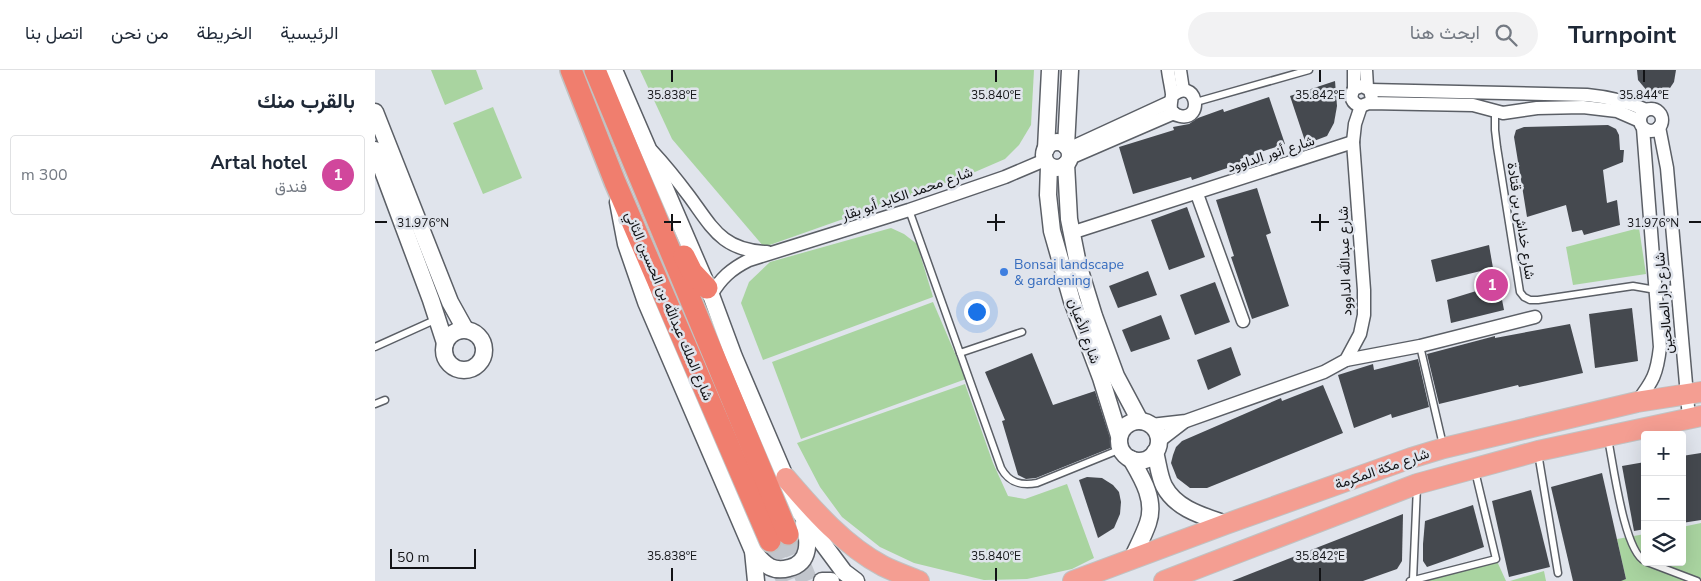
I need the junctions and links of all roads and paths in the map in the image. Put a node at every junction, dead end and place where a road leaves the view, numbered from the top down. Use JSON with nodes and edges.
{"nodes":[{"id":1,"x":571,"y":70,"type":"edge"},
{"id":2,"x":595,"y":70,"type":"edge"},
{"id":3,"x":614,"y":70,"type":"edge"},
{"id":4,"x":1051,"y":70,"type":"edge"},
{"id":5,"x":1070,"y":70,"type":"edge"},
{"id":6,"x":1168,"y":70,"type":"edge"},
{"id":7,"x":1180,"y":70,"type":"edge"},
{"id":8,"x":1309,"y":70,"type":"edge"},
{"id":9,"x":1354,"y":70,"type":"edge"},
{"id":10,"x":1366,"y":70,"type":"edge"},
{"id":11,"x":1495,"y":93,"type":"junction"},
{"id":12,"x":1364,"y":95,"type":"junction"},
{"id":13,"x":1174,"y":100,"type":"junction"},
{"id":14,"x":1196,"y":102,"type":"junction"},
{"id":15,"x":375,"y":112,"type":"edge"},
{"id":16,"x":1495,"y":112,"type":"junction"},
{"id":17,"x":1643,"y":120,"type":"junction"},
{"id":18,"x":1659,"y":127,"type":"junction"},
{"id":19,"x":1353,"y":142,"type":"junction"},
{"id":20,"x":646,"y":145,"type":"junction"},
{"id":21,"x":375,"y":150,"type":"edge"},
{"id":22,"x":1067,"y":154,"type":"junction"},
{"id":23,"x":1047,"y":158,"type":"junction"},
{"id":24,"x":634,"y":163,"type":"junction"},
{"id":25,"x":1197,"y":194,"type":"junction"},
{"id":26,"x":909,"y":210,"type":"junction"},
{"id":27,"x":1071,"y":233,"type":"junction"},
{"id":28,"x":777,"y":251,"type":"junction"},
{"id":29,"x":1678,"y":288,"type":"junction"},
{"id":30,"x":1656,"y":290,"type":"junction"},
{"id":31,"x":709,"y":292,"type":"junction"},
{"id":32,"x":1535,"y":317,"type":"dead end"},
{"id":33,"x":438,"y":318,"type":"junction"},
{"id":34,"x":1243,"y":321,"type":"dead end"},
{"id":35,"x":465,"y":329,"type":"junction"},
{"id":36,"x":1022,"y":332,"type":"dead end"},
{"id":37,"x":445,"y":342,"type":"junction"},
{"id":38,"x":1420,"y":346,"type":"junction"},
{"id":39,"x":375,"y":347,"type":"edge"},
{"id":40,"x":960,"y":353,"type":"junction"},
{"id":41,"x":1346,"y":360,"type":"junction"},
{"id":42,"x":1694,"y":393,"type":"edge"},
{"id":43,"x":385,"y":400,"type":"dead end"},
{"id":44,"x":1637,"y":402,"type":"junction"},
{"id":45,"x":375,"y":404,"type":"edge"},
{"id":46,"x":1695,"y":417,"type":"edge"},
{"id":47,"x":1186,"y":421,"type":"junction"},
{"id":48,"x":1145,"y":423,"type":"junction"},
{"id":49,"x":1607,"y":435,"type":"junction"},
{"id":50,"x":1157,"y":447,"type":"junction"},
{"id":51,"x":1124,"y":448,"type":"junction"},
{"id":52,"x":1443,"y":448,"type":"junction"},
{"id":53,"x":1538,"y":451,"type":"junction"},
{"id":54,"x":1474,"y":468,"type":"junction"},
{"id":55,"x":786,"y":478,"type":"junction"},
{"id":56,"x":1417,"y":484,"type":"junction"},
{"id":57,"x":801,"y":514,"type":"junction"},
{"id":58,"x":1226,"y":524,"type":"junction"},
{"id":59,"x":771,"y":542,"type":"junction"},
{"id":60,"x":1132,"y":560,"type":"junction"},
{"id":61,"x":1641,"y":560,"type":"edge"},
{"id":62,"x":1657,"y":566,"type":"edge"},
{"id":63,"x":1558,"y":573,"type":"dead end"},
{"id":64,"x":1079,"y":580,"type":"edge"},
{"id":65,"x":1411,"y":580,"type":"edge"},
{"id":66,"x":756,"y":581,"type":"edge"},
{"id":67,"x":822,"y":581,"type":"edge"},
{"id":68,"x":831,"y":581,"type":"edge"},
{"id":69,"x":856,"y":581,"type":"edge"},
{"id":70,"x":919,"y":581,"type":"edge"},
{"id":71,"x":1164,"y":581,"type":"edge"},
{"id":72,"x":1697,"y":581,"type":"edge"}],
"edges":[{"from":1,"to":59,"type":"highway","name":"شارع الملك عبدالله بن الحسين الثاني"},
{"from":2,"to":24,"type":"highway","name":"شارع الملك عبدالله بن الحسين الثاني"},
{"from":3,"to":20,"type":"street"},
{"from":4,"to":23,"type":"street","name":"شارع الأعيان"},
{"from":5,"to":22,"type":"street","name":"شارع الأعيان"},
{"from":6,"to":13,"type":"street"},
{"from":7,"to":13,"type":"street"},
{"from":8,"to":14,"type":"lane"},
{"from":9,"to":12,"type":"street","name":"شارع عبدالله الداوود"},
{"from":10,"to":12,"type":"street","name":"شارع عبدالله الداوود"},
{"from":11,"to":12,"type":"street"},
{"from":11,"to":16,"type":"street"},
{"from":11,"to":17,"type":"street"},
{"from":12,"to":16,"type":"street"},
{"from":12,"to":19,"type":"street","name":"شارع عبدالله الداوود"},
{"from":13,"to":14,"type":"street"},
{"from":13,"to":14,"type":"street"},
{"from":13,"to":22,"type":"street"},
{"from":15,"to":35,"type":"street"},
{"from":16,"to":17,"type":"street"},
{"from":16,"to":30,"type":"lane","name":"شارع خداش بن قتادة"},
{"from":17,"to":18,"type":"street"},
{"from":17,"to":18,"type":"street"},
{"from":17,"to":30,"type":"street","name":"شارع دار الصالحين"},
{"from":18,"to":29,"type":"street","name":"شارع دار الصالحين"},
{"from":19,"to":25,"type":"street","name":"شارع أنور الداوود"},
{"from":19,"to":41,"type":"street","name":"شارع عبدالله الداوود"},
{"from":20,"to":28,"type":"street","name":"شارع محمد الكايد أبو بقار"},
{"from":20,"to":31,"type":"street"},
{"from":21,"to":33,"type":"street"},
{"from":22,"to":23,"type":"street"},
{"from":22,"to":23,"type":"street"},
{"from":22,"to":27,"type":"street","name":"شارع الأعيان"},
{"from":23,"to":26,"type":"street","name":"شارع محمد الكايد أبو بقار"},
{"from":23,"to":51,"type":"street","name":"شارع الأعيان"},
{"from":24,"to":31,"type":"highway"},
{"from":24,"to":59,"type":"highway","name":"شارع الملك عبدالله بن الحسين الثاني"},
{"from":25,"to":27,"type":"street","name":"شارع أنور الداوود"},
{"from":25,"to":34,"type":"street"},
{"from":26,"to":28,"type":"street","name":"شارع محمد الكايد أبو بقار"},
{"from":26,"to":40,"type":"lane"},
{"from":27,"to":48,"type":"street","name":"شارع الأعيان"},
{"from":28,"to":31,"type":"street","name":"شارع محمد الكايد أبو بقار"},
{"from":29,"to":30,"type":"lane","name":"شارع خداش بن قتادة"},
{"from":29,"to":42,"type":"street","name":"شارع دار الصالحين"},
{"from":30,"to":44,"type":"street","name":"شارع دار الصالحين"},
{"from":31,"to":55,"type":"street"},
{"from":32,"to":38,"type":"street"},
{"from":33,"to":37,"type":"street"},
{"from":33,"to":39,"type":"lane"},
{"from":35,"to":37,"type":"street"},
{"from":35,"to":37,"type":"street"},
{"from":36,"to":40,"type":"lane"},
{"from":38,"to":41,"type":"street"},
{"from":38,"to":52,"type":"lane"},
{"from":40,"to":51,"type":"lane"},
{"from":41,"to":47,"type":"street"},
{"from":42,"to":44,"type":"main road","name":"شارع مكة المكرمة"},
{"from":42,"to":46,"type":"street","name":"شارع دار الصالحين"},
{"from":43,"to":45,"type":"lane"},
{"from":44,"to":52,"type":"main road","name":"شارع مكة المكرمة"},
{"from":46,"to":49,"type":"main road","name":"شارع مكة المكرمة"},
{"from":47,"to":48,"type":"street"},
{"from":47,"to":50,"type":"street"},
{"from":48,"to":50,"type":"street"},
{"from":48,"to":51,"type":"street"},
{"from":49,"to":53,"type":"main road","name":"شارع مكة المكرمة"},
{"from":49,"to":61,"type":"lane"},
{"from":50,"to":51,"type":"street"},
{"from":50,"to":58,"type":"street"},
{"from":51,"to":60,"type":"street","name":"شارع الأعيان"},
{"from":52,"to":58,"type":"main road","name":"شارع مكة المكرمة"},
{"from":53,"to":54,"type":"main road","name":"شارع مكة المكرمة"},
{"from":53,"to":63,"type":"lane"},
{"from":54,"to":56,"type":"main road","name":"شارع مكة المكرمة"},
{"from":54,"to":65,"type":"lane"},
{"from":55,"to":57,"type":"street"},
{"from":55,"to":70,"type":"main road"},
{"from":56,"to":65,"type":"lane"},
{"from":56,"to":71,"type":"main road","name":"شارع مكة المكرمة"},
{"from":57,"to":59,"type":"street"},
{"from":57,"to":69,"type":"street"},
{"from":58,"to":60,"type":"main road","name":"شارع مكة المكرمة"},
{"from":59,"to":66,"type":"street"},
{"from":60,"to":64,"type":"main road","name":"شارع مكة المكرمة"},
{"from":62,"to":72,"type":"lane"},
{"from":67,"to":68,"type":"street"}]}
